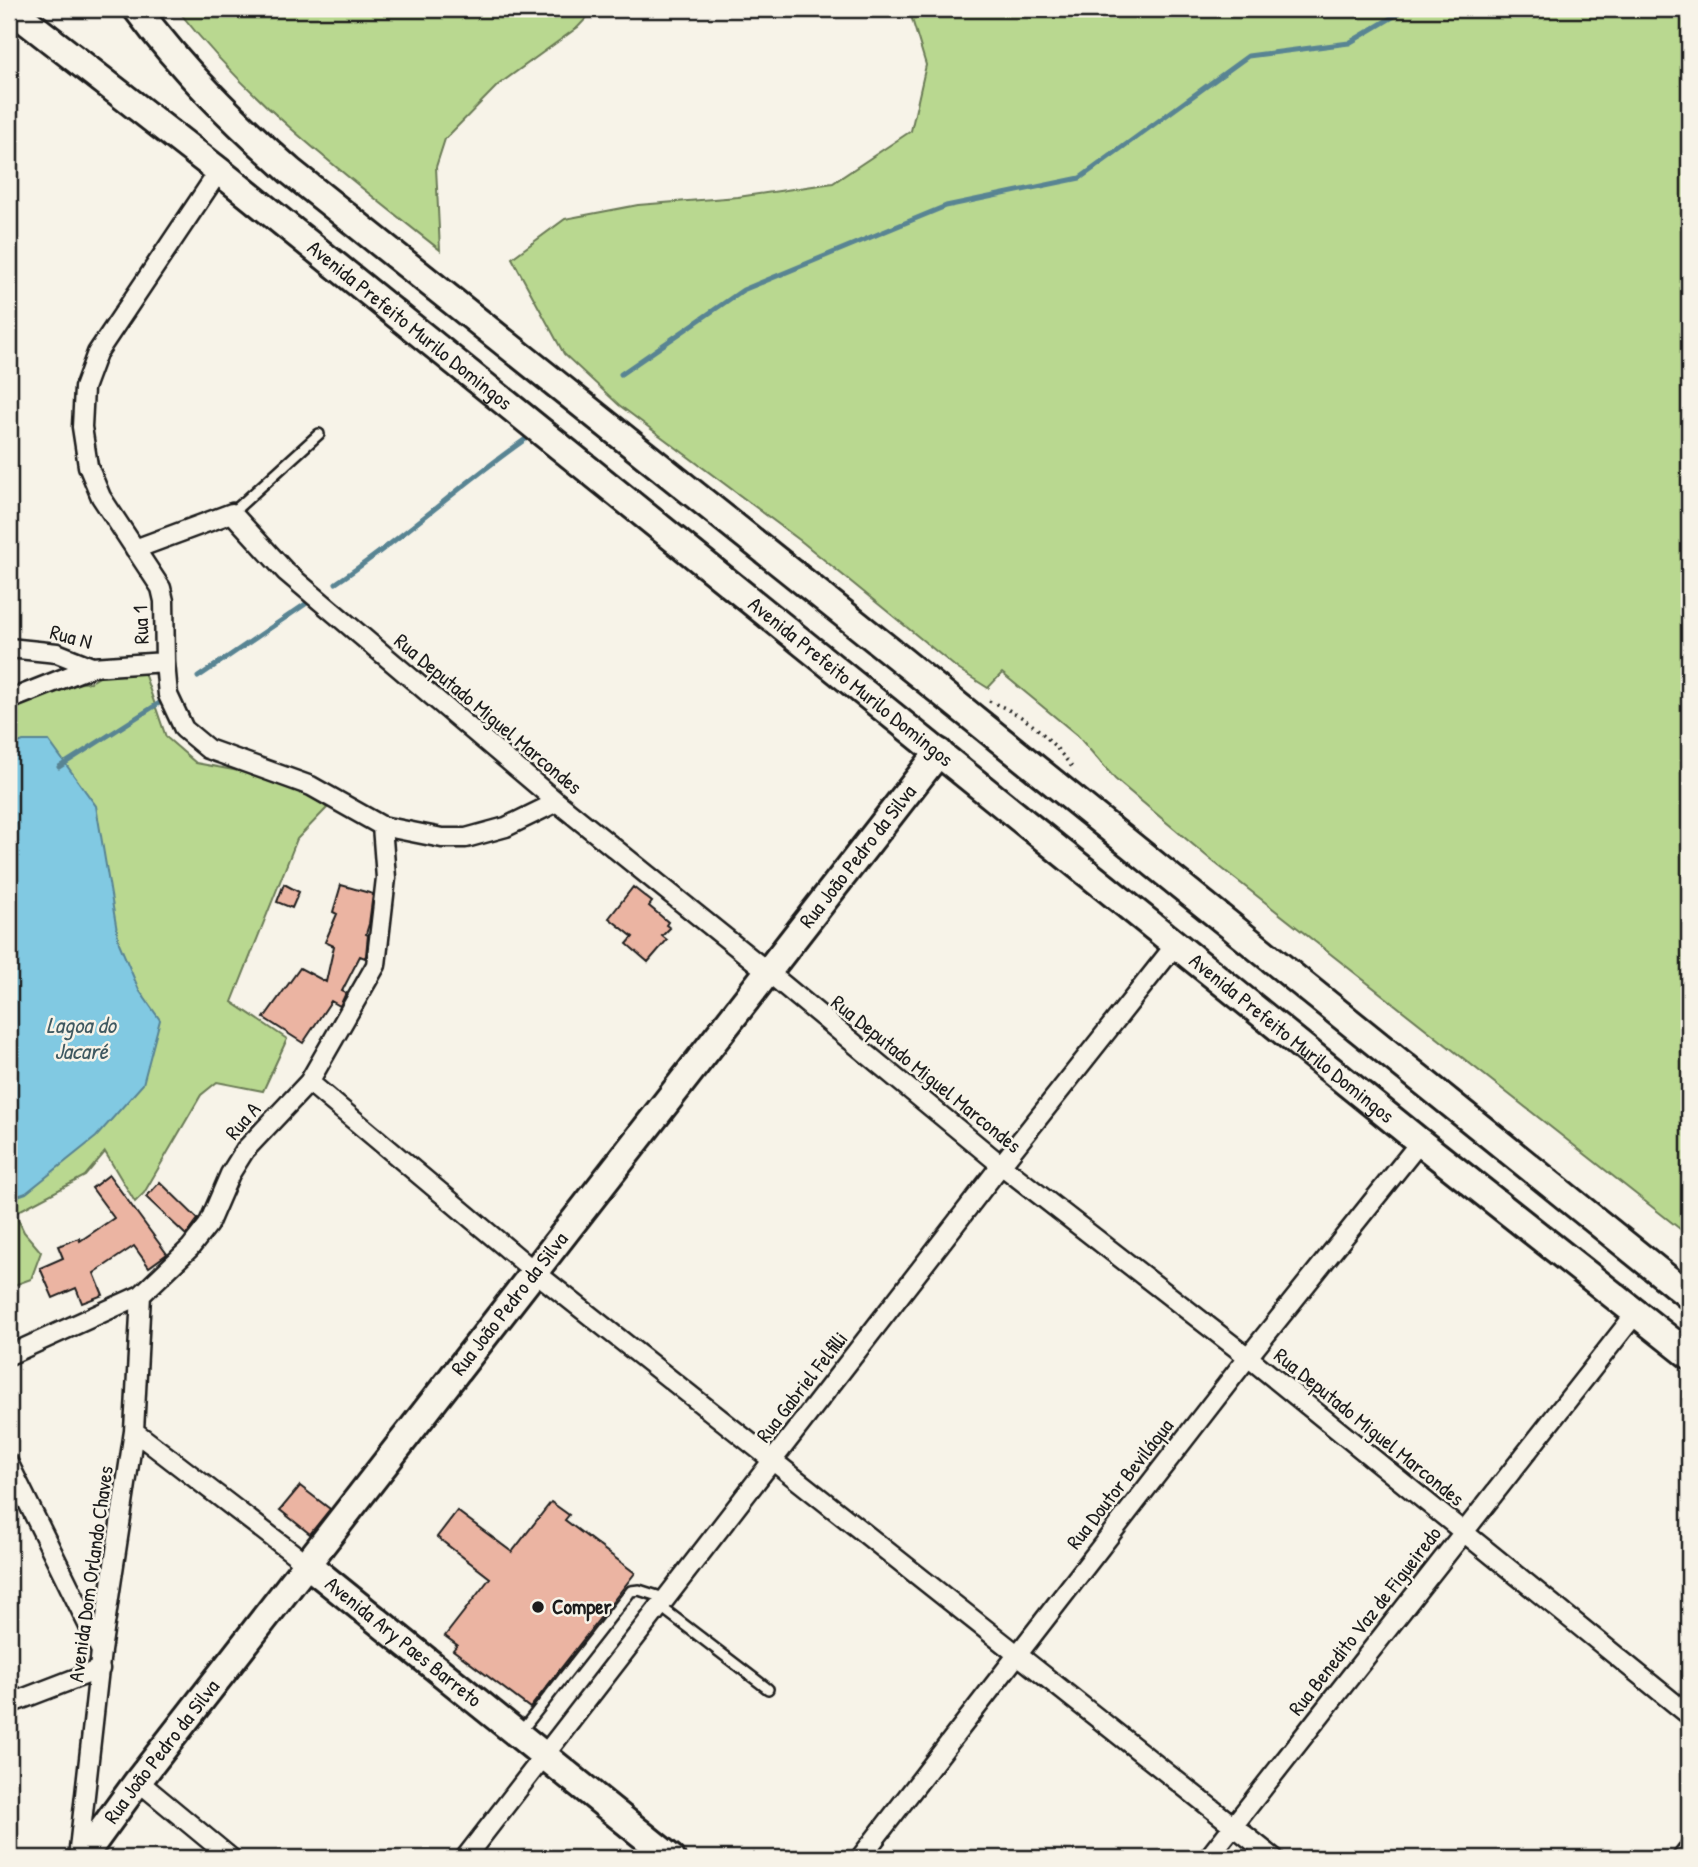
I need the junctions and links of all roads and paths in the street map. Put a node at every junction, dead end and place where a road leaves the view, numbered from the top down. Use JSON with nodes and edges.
{"nodes":[{"id":1,"x":12,"y":9,"type":"edge"},
{"id":2,"x":137,"y":9,"type":"edge"},
{"id":3,"x":219,"y":171,"type":"junction"},
{"id":4,"x":319,"y":434,"type":"dead end"},
{"id":5,"x":232,"y":513,"type":"junction"},
{"id":6,"x":135,"y":549,"type":"junction"},
{"id":7,"x":9,"y":648,"type":"edge"},
{"id":8,"x":164,"y":662,"type":"junction"},
{"id":9,"x":92,"y":667,"type":"junction"},
{"id":10,"x":9,"y":700,"type":"edge"},
{"id":11,"x":939,"y":752,"type":"junction"},
{"id":12,"x":557,"y":802,"type":"junction"},
{"id":13,"x":382,"y":826,"type":"junction"},
{"id":14,"x":1176,"y":944,"type":"junction"},
{"id":15,"x":768,"y":972,"type":"junction"},
{"id":16,"x":309,"y":1082,"type":"junction"},
{"id":17,"x":1420,"y":1142,"type":"junction"},
{"id":18,"x":1001,"y":1165,"type":"junction"},
{"id":19,"x":535,"y":1272,"type":"junction"},
{"id":20,"x":141,"y":1295,"type":"junction"},
{"id":21,"x":1689,"y":1296,"type":"edge"},
{"id":22,"x":1636,"y":1312,"type":"junction"},
{"id":23,"x":9,"y":1355,"type":"edge"},
{"id":24,"x":1689,"y":1355,"type":"edge"},
{"id":25,"x":1248,"y":1357,"type":"junction"},
{"id":26,"x":134,"y":1431,"type":"junction"},
{"id":27,"x":773,"y":1462,"type":"junction"},
{"id":28,"x":9,"y":1464,"type":"edge"},
{"id":29,"x":1463,"y":1533,"type":"junction"},
{"id":30,"x":307,"y":1564,"type":"junction"},
{"id":31,"x":664,"y":1603,"type":"junction"},
{"id":32,"x":1017,"y":1654,"type":"junction"},
{"id":33,"x":101,"y":1660,"type":"junction"},
{"id":34,"x":768,"y":1689,"type":"dead end"},
{"id":35,"x":9,"y":1704,"type":"edge"},
{"id":36,"x":1689,"y":1715,"type":"edge"},
{"id":37,"x":517,"y":1736,"type":"junction"},
{"id":38,"x":544,"y":1758,"type":"junction"},
{"id":39,"x":138,"y":1781,"type":"junction"},
{"id":40,"x":1233,"y":1825,"type":"junction"},
{"id":41,"x":1689,"y":1849,"type":"edge"},
{"id":42,"x":80,"y":1858,"type":"edge"},
{"id":43,"x":231,"y":1858,"type":"edge"},
{"id":44,"x":465,"y":1858,"type":"edge"},
{"id":45,"x":671,"y":1858,"type":"edge"},
{"id":46,"x":860,"y":1858,"type":"edge"},
{"id":47,"x":1208,"y":1858,"type":"edge"},
{"id":48,"x":1274,"y":1858,"type":"edge"},
{"id":49,"x":1682,"y":1858,"type":"edge"}],
"edges":[{"from":1,"to":3,"type":"main road","name":"Avenida Prefeito Murilo Domingos"},
{"from":2,"to":21,"type":"main road"},
{"from":3,"to":6,"type":"street","name":"Rua 1"},
{"from":3,"to":11,"type":"main road","name":"Avenida Prefeito Murilo Domingos"},
{"from":4,"to":5,"type":"lane"},
{"from":5,"to":6,"type":"street"},
{"from":5,"to":12,"type":"street","name":"Rua Deputado Miguel Marcondes"},
{"from":6,"to":8,"type":"street","name":"Rua 1"},
{"from":7,"to":9,"type":"street","name":"Rua N"},
{"from":8,"to":9,"type":"street","name":"Rua N"},
{"from":8,"to":13,"type":"street","name":"Rua 1"},
{"from":9,"to":10,"type":"street"},
{"from":11,"to":14,"type":"main road","name":"Avenida Prefeito Murilo Domingos"},
{"from":11,"to":15,"type":"main road","name":"Rua João Pedro da Silva"},
{"from":12,"to":13,"type":"street","name":"Rua 1"},
{"from":12,"to":15,"type":"street","name":"Rua Deputado Miguel Marcondes"},
{"from":13,"to":16,"type":"street","name":"Rua A"},
{"from":14,"to":17,"type":"main road","name":"Avenida Prefeito Murilo Domingos"},
{"from":14,"to":18,"type":"street","name":"Rua Gabriel Felfilli"},
{"from":15,"to":18,"type":"street","name":"Rua Deputado Miguel Marcondes"},
{"from":15,"to":19,"type":"main road","name":"Rua João Pedro da Silva"},
{"from":16,"to":19,"type":"street"},
{"from":16,"to":20,"type":"street","name":"Rua A"},
{"from":17,"to":22,"type":"main road","name":"Avenida Prefeito Murilo Domingos"},
{"from":17,"to":25,"type":"street","name":"Rua Doutor Beviláqua"},
{"from":18,"to":25,"type":"street","name":"Rua Deputado Miguel Marcondes"},
{"from":18,"to":27,"type":"street","name":"Rua Gabriel Felfilli"},
{"from":19,"to":27,"type":"street"},
{"from":19,"to":30,"type":"main road","name":"Rua João Pedro da Silva"},
{"from":20,"to":23,"type":"street","name":"Rua A"},
{"from":20,"to":26,"type":"street","name":"Avenida Dom Orlando Chaves"},
{"from":22,"to":24,"type":"main road","name":"Avenida Prefeito Murilo Domingos"},
{"from":22,"to":29,"type":"street","name":"Rua Benedito Vaz de Figueiredo"},
{"from":25,"to":29,"type":"street","name":"Rua Deputado Miguel Marcondes"},
{"from":25,"to":32,"type":"street","name":"Rua Doutor Beviláqua"},
{"from":26,"to":30,"type":"street","name":"Avenida Ary Paes Barreto"},
{"from":26,"to":33,"type":"street","name":"Avenida Dom Orlando Chaves"},
{"from":27,"to":31,"type":"street","name":"Rua Gabriel Felfilli"},
{"from":27,"to":32,"type":"street"},
{"from":28,"to":33,"type":"street"},
{"from":29,"to":36,"type":"street","name":"Rua Deputado Miguel Marcondes"},
{"from":29,"to":40,"type":"street","name":"Rua Benedito Vaz de Figueiredo"},
{"from":30,"to":37,"type":"main road","name":"Avenida Ary Paes Barreto"},
{"from":30,"to":39,"type":"main road","name":"Rua João Pedro da Silva"},
{"from":31,"to":34,"type":"lane"},
{"from":31,"to":37,"type":"lane"},
{"from":31,"to":38,"type":"street","name":"Rua Gabriel Felfilli"},
{"from":32,"to":40,"type":"street"},
{"from":32,"to":46,"type":"street","name":"Rua Doutor Beviláqua"},
{"from":33,"to":35,"type":"street"},
{"from":33,"to":42,"type":"street","name":"Avenida Dom Orlando Chaves"},
{"from":37,"to":38,"type":"main road","name":"Avenida Ary Paes Barreto"},
{"from":38,"to":44,"type":"street","name":"Rua Gabriel Felfilli"},
{"from":38,"to":45,"type":"main road","name":"Avenida Ary Paes Barreto"},
{"from":39,"to":42,"type":"main road","name":"Rua João Pedro da Silva"},
{"from":39,"to":43,"type":"street"},
{"from":40,"to":47,"type":"street","name":"Rua Benedito Vaz de Figueiredo"},
{"from":40,"to":48,"type":"street"},
{"from":41,"to":49,"type":"street"}]}
